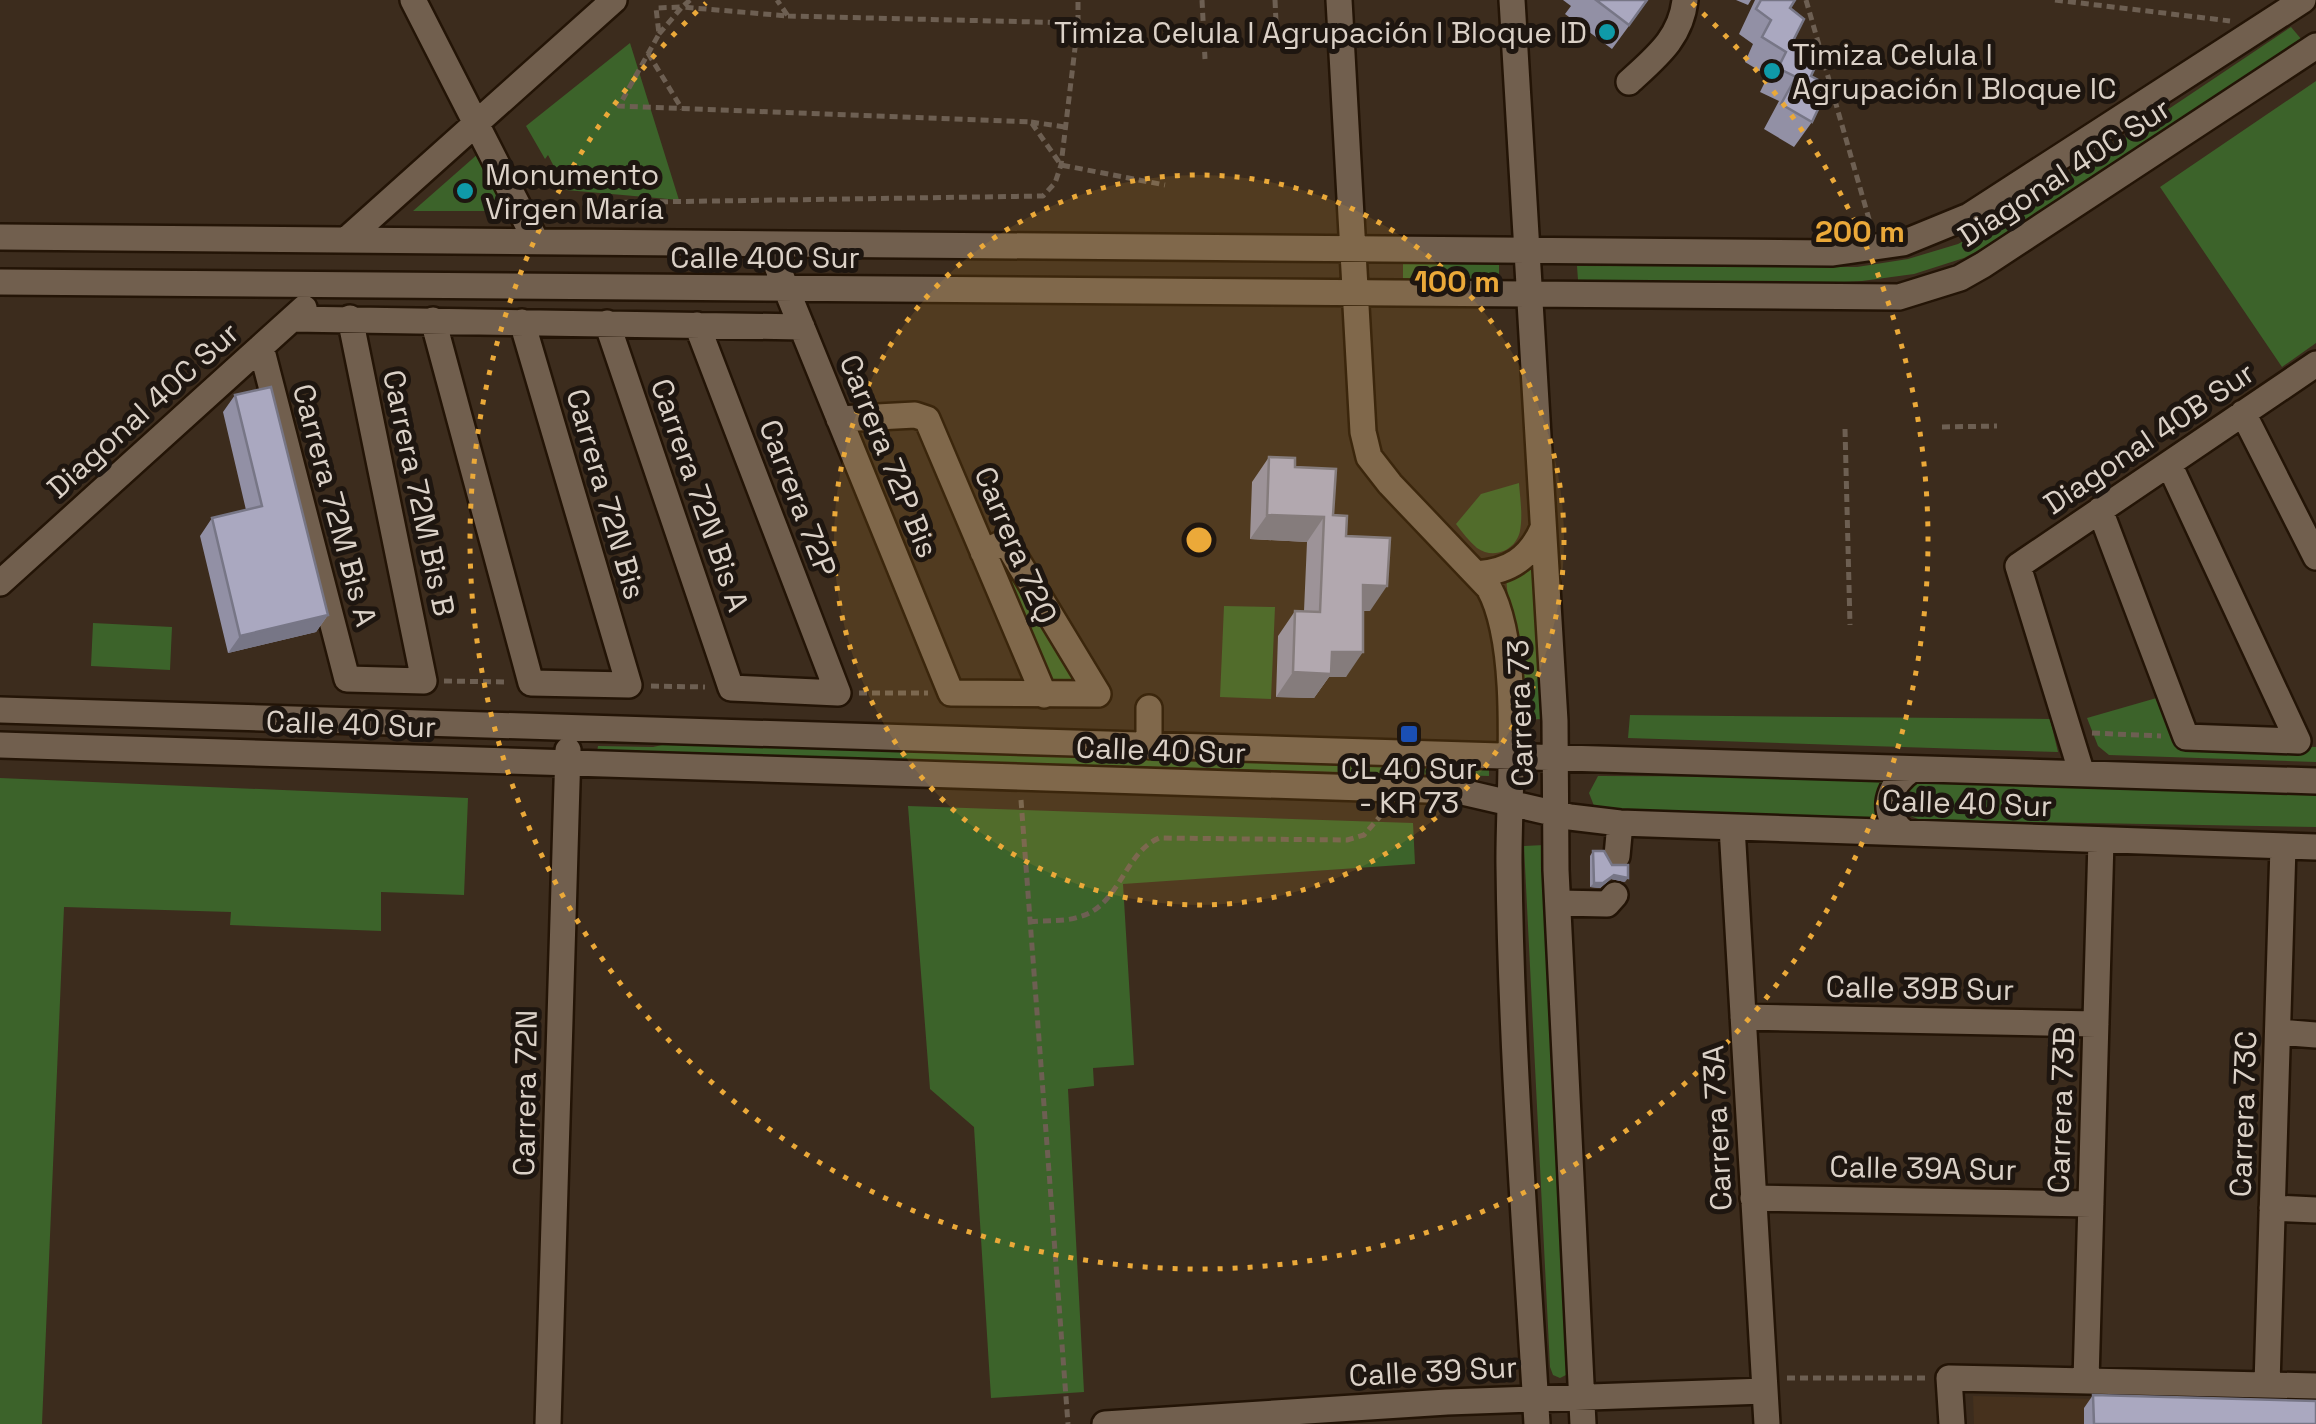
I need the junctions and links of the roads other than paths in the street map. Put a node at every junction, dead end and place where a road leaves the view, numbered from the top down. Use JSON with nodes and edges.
{"nodes":[{"id":1,"x":412,"y":0,"type":"edge"},
{"id":2,"x":614,"y":0,"type":"edge"},
{"id":3,"x":1339,"y":0,"type":"edge"},
{"id":4,"x":1512,"y":0,"type":"edge"},
{"id":5,"x":1685,"y":0,"type":"edge"},
{"id":6,"x":2300,"y":1,"type":"edge"},
{"id":7,"x":2316,"y":32,"type":"edge"},
{"id":8,"x":2316,"y":46,"type":"edge"},
{"id":9,"x":1629,"y":82,"type":"dead end"},
{"id":10,"x":474,"y":125,"type":"junction"},
{"id":11,"x":0,"y":237,"type":"edge"},
{"id":12,"x":155,"y":238,"type":"junction"},
{"id":13,"x":347,"y":239,"type":"junction"},
{"id":14,"x":536,"y":242,"type":"junction"},
{"id":15,"x":768,"y":244,"type":"junction"},
{"id":16,"x":1351,"y":250,"type":"junction"},
{"id":17,"x":1526,"y":251,"type":"junction"},
{"id":18,"x":0,"y":282,"type":"edge"},
{"id":19,"x":155,"y":283,"type":"junction"},
{"id":20,"x":330,"y":285,"type":"junction"},
{"id":21,"x":787,"y":290,"type":"junction"},
{"id":22,"x":1354,"y":293,"type":"junction"},
{"id":23,"x":1529,"y":294,"type":"junction"},
{"id":24,"x":350,"y":318,"type":"junction"},
{"id":25,"x":292,"y":319,"type":"junction"},
{"id":26,"x":432,"y":320,"type":"junction"},
{"id":27,"x":522,"y":322,"type":"junction"},
{"id":28,"x":607,"y":324,"type":"junction"},
{"id":29,"x":697,"y":325,"type":"junction"},
{"id":30,"x":802,"y":327,"type":"junction"},
{"id":31,"x":261,"y":347,"type":"junction"},
{"id":32,"x":2315,"y":366,"type":"edge"},
{"id":33,"x":2244,"y":413,"type":"junction"},
{"id":34,"x":839,"y":419,"type":"junction"},
{"id":35,"x":2169,"y":464,"type":"junction"},
{"id":36,"x":2100,"y":510,"type":"junction"},
{"id":37,"x":1543,"y":528,"type":"junction"},
{"id":38,"x":983,"y":552,"type":"junction"},
{"id":39,"x":2316,"y":557,"type":"edge"},
{"id":40,"x":1476,"y":574,"type":"junction"},
{"id":41,"x":0,"y":583,"type":"edge"},
{"id":42,"x":347,"y":679,"type":"joint"},
{"id":43,"x":424,"y":680,"type":"joint"},
{"id":44,"x":838,"y":694,"type":"joint"},
{"id":45,"x":1044,"y":696,"type":"junction"},
{"id":46,"x":1149,"y":708,"type":"dead end"},
{"id":47,"x":0,"y":710,"type":"edge"},
{"id":48,"x":544,"y":727,"type":"junction"},
{"id":49,"x":578,"y":729,"type":"junction"},
{"id":50,"x":0,"y":745,"type":"edge"},
{"id":51,"x":1149,"y":746,"type":"junction"},
{"id":52,"x":1510,"y":758,"type":"junction"},
{"id":53,"x":1555,"y":759,"type":"junction"},
{"id":54,"x":565,"y":764,"type":"junction"},
{"id":55,"x":1912,"y":769,"type":"junction"},
{"id":56,"x":2082,"y":774,"type":"junction"},
{"id":57,"x":2316,"y":781,"type":"edge"},
{"id":58,"x":1509,"y":803,"type":"junction"},
{"id":59,"x":1556,"y":814,"type":"junction"},
{"id":60,"x":1620,"y":823,"type":"junction"},
{"id":61,"x":1732,"y":828,"type":"junction"},
{"id":62,"x":1905,"y":833,"type":"junction"},
{"id":63,"x":2101,"y":840,"type":"junction"},
{"id":64,"x":2284,"y":846,"type":"junction"},
{"id":65,"x":2316,"y":847,"type":"edge"},
{"id":66,"x":1618,"y":856,"type":"dead end"},
{"id":67,"x":1615,"y":895,"type":"dead end"},
{"id":68,"x":1558,"y":902,"type":"junction"},
{"id":69,"x":1743,"y":1016,"type":"junction"},
{"id":70,"x":2096,"y":1024,"type":"junction"},
{"id":71,"x":2278,"y":1032,"type":"junction"},
{"id":72,"x":2316,"y":1035,"type":"edge"},
{"id":73,"x":1753,"y":1198,"type":"junction"},
{"id":74,"x":2091,"y":1204,"type":"junction"},
{"id":75,"x":2272,"y":1208,"type":"junction"},
{"id":76,"x":2316,"y":1210,"type":"edge"},
{"id":77,"x":2086,"y":1381,"type":"junction"},
{"id":78,"x":1764,"y":1384,"type":"junction"},
{"id":79,"x":2267,"y":1385,"type":"junction"},
{"id":80,"x":2316,"y":1386,"type":"edge"},
{"id":81,"x":1582,"y":1396,"type":"junction"},
{"id":82,"x":1536,"y":1411,"type":"edge"},
{"id":83,"x":548,"y":1424,"type":"edge"},
{"id":84,"x":1105,"y":1424,"type":"edge"},
{"id":85,"x":1583,"y":1424,"type":"edge"},
{"id":86,"x":1767,"y":1424,"type":"edge"},
{"id":87,"x":1952,"y":1424,"type":"edge"}],
"edges":[{"from":1,"to":10,"type":"street"},
{"from":2,"to":10,"type":"street"},
{"from":3,"to":16,"type":"street","name":"Carrera 73"},
{"from":4,"to":17,"type":"street","name":"Carrera 73"},
{"from":5,"to":9,"type":"street"},
{"from":6,"to":7,"type":"street"},
{"from":6,"to":17,"type":"street","name":"Diagonal 40C Sur"},
{"from":8,"to":23,"type":"street","name":"Diagonal 40C Sur"},
{"from":10,"to":13,"type":"street"},
{"from":10,"to":14,"type":"street"},
{"from":11,"to":12,"type":"street","name":"Calle 40C Sur"},
{"from":12,"to":13,"type":"street","name":"Calle 40C Sur"},
{"from":12,"to":19,"type":"street"},
{"from":13,"to":14,"type":"street","name":"Calle 40C Sur"},
{"from":14,"to":15,"type":"street","name":"Calle 40C Sur"},
{"from":15,"to":16,"type":"street","name":"Calle 40C Sur"},
{"from":15,"to":21,"type":"street","name":"Carrera 72P Bis"},
{"from":16,"to":17,"type":"street","name":"Calle 40C Sur"},
{"from":16,"to":22,"type":"street","name":"Carrera 73"},
{"from":17,"to":23,"type":"street","name":"Carrera 73"},
{"from":18,"to":19,"type":"street","name":"Calle 40C Sur"},
{"from":19,"to":20,"type":"street","name":"Calle 40C Sur"},
{"from":20,"to":21,"type":"street","name":"Calle 40C Sur"},
{"from":20,"to":25,"type":"street","name":"Diagonal 40C Sur"},
{"from":21,"to":22,"type":"street","name":"Calle 40C Sur"},
{"from":21,"to":30,"type":"street","name":"Carrera 72P Bis"},
{"from":22,"to":23,"type":"street","name":"Calle 40C Sur"},
{"from":22,"to":40,"type":"street","name":"Carrera 73"},
{"from":23,"to":37,"type":"street","name":"Carrera 73"},
{"from":24,"to":25,"type":"street"},
{"from":24,"to":26,"type":"street"},
{"from":24,"to":43,"type":"street","name":"Carrera 72M Bis B"},
{"from":25,"to":31,"type":"street","name":"Diagonal 40C Sur"},
{"from":26,"to":27,"type":"street"},
{"from":26,"to":27,"type":"street","name":"Carrera 72N Bis"},
{"from":27,"to":28,"type":"street"},
{"from":28,"to":29,"type":"street"},
{"from":28,"to":44,"type":"street","name":"Carrera 72N Bis A"},
{"from":29,"to":30,"type":"street"},
{"from":29,"to":44,"type":"street","name":"Carrera 72P"},
{"from":30,"to":34,"type":"street","name":"Carrera 72P Bis"},
{"from":31,"to":41,"type":"street","name":"Diagonal 40C Sur"},
{"from":31,"to":42,"type":"street","name":"Carrera 72M Bis A"},
{"from":32,"to":33,"type":"street","name":"Diagonal 40B Sur"},
{"from":33,"to":35,"type":"street","name":"Diagonal 40B Sur"},
{"from":33,"to":39,"type":"street"},
{"from":34,"to":38,"type":"street","name":"Carrera 72Q"},
{"from":34,"to":45,"type":"street","name":"Carrera 72P Bis"},
{"from":35,"to":36,"type":"street","name":"Diagonal 40B Sur"},
{"from":35,"to":36,"type":"street"},
{"from":36,"to":56,"type":"street","name":"Diagonal 40B Sur"},
{"from":37,"to":40,"type":"street"},
{"from":37,"to":53,"type":"street","name":"Carrera 73"},
{"from":38,"to":45,"type":"street","name":"Carrera 72Q"},
{"from":38,"to":45,"type":"street"},
{"from":40,"to":52,"type":"street","name":"Carrera 73"},
{"from":42,"to":43,"type":"street","name":"Calle 40 Sur"},
{"from":46,"to":51,"type":"street"},
{"from":47,"to":48,"type":"street","name":"Calle 40 Sur"},
{"from":48,"to":49,"type":"street","name":"Calle 40 Sur"},
{"from":48,"to":54,"type":"street"},
{"from":49,"to":51,"type":"street","name":"Calle 40 Sur"},
{"from":49,"to":54,"type":"street","name":"Carrera 72N"},
{"from":50,"to":54,"type":"street","name":"Calle 40 Sur"},
{"from":51,"to":52,"type":"street","name":"Calle 40 Sur"},
{"from":52,"to":53,"type":"street","name":"Calle 40 Sur"},
{"from":52,"to":58,"type":"street","name":"Carrera 73"},
{"from":53,"to":55,"type":"street","name":"Calle 40 Sur"},
{"from":53,"to":59,"type":"street","name":"Carrera 73"},
{"from":54,"to":58,"type":"street","name":"Calle 40 Sur"},
{"from":54,"to":83,"type":"street","name":"Carrera 72N"},
{"from":55,"to":56,"type":"street","name":"Calle 40 Sur"},
{"from":55,"to":62,"type":"street"},
{"from":56,"to":57,"type":"street","name":"Calle 40 Sur"},
{"from":58,"to":59,"type":"street","name":"Calle 40 Sur"},
{"from":58,"to":82,"type":"street","name":"Carrera 73"},
{"from":59,"to":60,"type":"street","name":"Calle 40 Sur"},
{"from":59,"to":68,"type":"street","name":"Carrera 73"},
{"from":60,"to":61,"type":"street","name":"Calle 40 Sur"},
{"from":60,"to":66,"type":"street"},
{"from":61,"to":62,"type":"street","name":"Calle 40 Sur"},
{"from":61,"to":69,"type":"street","name":"Carrera 73A"},
{"from":62,"to":63,"type":"street","name":"Calle 40 Sur"},
{"from":63,"to":64,"type":"street","name":"Calle 40 Sur"},
{"from":63,"to":70,"type":"street","name":"Carrera 73B"},
{"from":64,"to":65,"type":"street","name":"Calle 40 Sur"},
{"from":64,"to":71,"type":"street","name":"Carrera 73C"},
{"from":67,"to":68,"type":"street"},
{"from":68,"to":81,"type":"street","name":"Carrera 73"},
{"from":69,"to":70,"type":"street","name":"Calle 39B Sur"},
{"from":69,"to":73,"type":"street","name":"Carrera 73A"},
{"from":70,"to":74,"type":"street","name":"Carrera 73B"},
{"from":71,"to":72,"type":"street"},
{"from":71,"to":75,"type":"street","name":"Carrera 73C"},
{"from":73,"to":74,"type":"street","name":"Calle 39A Sur"},
{"from":73,"to":78,"type":"street","name":"Carrera 73A"},
{"from":74,"to":77,"type":"street","name":"Carrera 73B"},
{"from":75,"to":76,"type":"street"},
{"from":75,"to":79,"type":"street","name":"Carrera 73C"},
{"from":77,"to":79,"type":"street"},
{"from":77,"to":87,"type":"street"},
{"from":78,"to":81,"type":"street","name":"Calle 39 Sur"},
{"from":78,"to":86,"type":"street","name":"Carrera 73A"},
{"from":79,"to":80,"type":"street"},
{"from":81,"to":82,"type":"street","name":"Calle 39 Sur"},
{"from":81,"to":85,"type":"street","name":"Carrera 73"},
{"from":82,"to":84,"type":"street","name":"Calle 39 Sur"}]}
